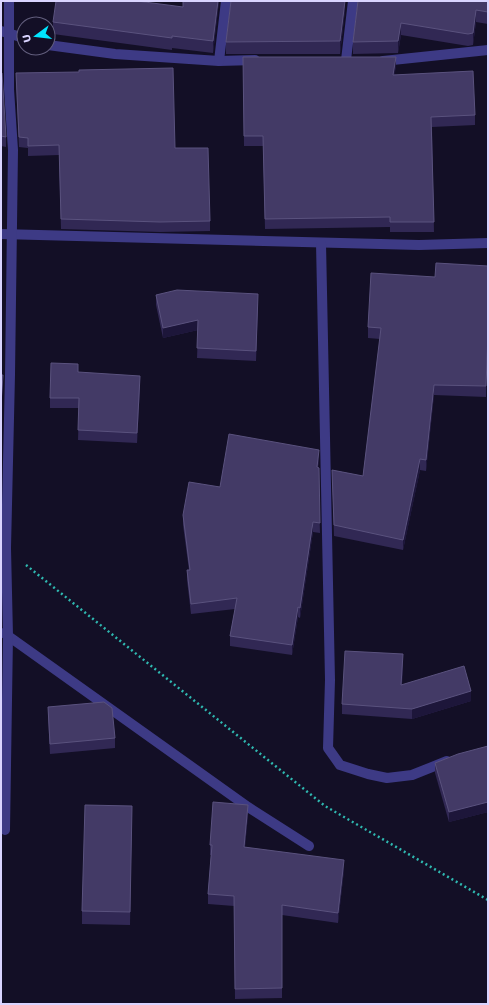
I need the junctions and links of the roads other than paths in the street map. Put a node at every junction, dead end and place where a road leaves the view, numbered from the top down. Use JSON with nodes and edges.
{"nodes":[{"id":1,"x":9,"y":1,"type":"edge"},
{"id":2,"x":226,"y":1,"type":"edge"},
{"id":3,"x":353,"y":1,"type":"edge"},
{"id":4,"x":5,"y":32,"type":"edge"},
{"id":5,"x":16,"y":35,"type":"edge"},
{"id":6,"x":56,"y":46,"type":"edge"},
{"id":7,"x":488,"y":50,"type":"edge"},
{"id":8,"x":266,"y":60,"type":"edge"},
{"id":9,"x":346,"y":60,"type":"edge"},
{"id":10,"x":219,"y":61,"type":"junction"},
{"id":11,"x":375,"y":61,"type":"edge"},
{"id":12,"x":1,"y":234,"type":"edge"},
{"id":13,"x":12,"y":235,"type":"junction"},
{"id":14,"x":321,"y":243,"type":"junction"},
{"id":15,"x":488,"y":243,"type":"edge"},
{"id":16,"x":4,"y":633,"type":"edge"},
{"id":17,"x":453,"y":759,"type":"edge"},
{"id":18,"x":4,"y":830,"type":"dead end"},
{"id":19,"x":309,"y":846,"type":"dead end"}],
"edges":[{"from":1,"to":4,"type":"street"},
{"from":2,"to":10,"type":"street"},
{"from":3,"to":9,"type":"street"},
{"from":4,"to":5,"type":"street"},
{"from":4,"to":13,"type":"street"},
{"from":6,"to":10,"type":"street"},
{"from":7,"to":11,"type":"street"},
{"from":8,"to":10,"type":"street"},
{"from":12,"to":13,"type":"street"},
{"from":13,"to":14,"type":"street"},
{"from":13,"to":16,"type":"street"},
{"from":14,"to":15,"type":"street"},
{"from":14,"to":17,"type":"street"},
{"from":16,"to":18,"type":"street"},
{"from":16,"to":19,"type":"street"}]}
